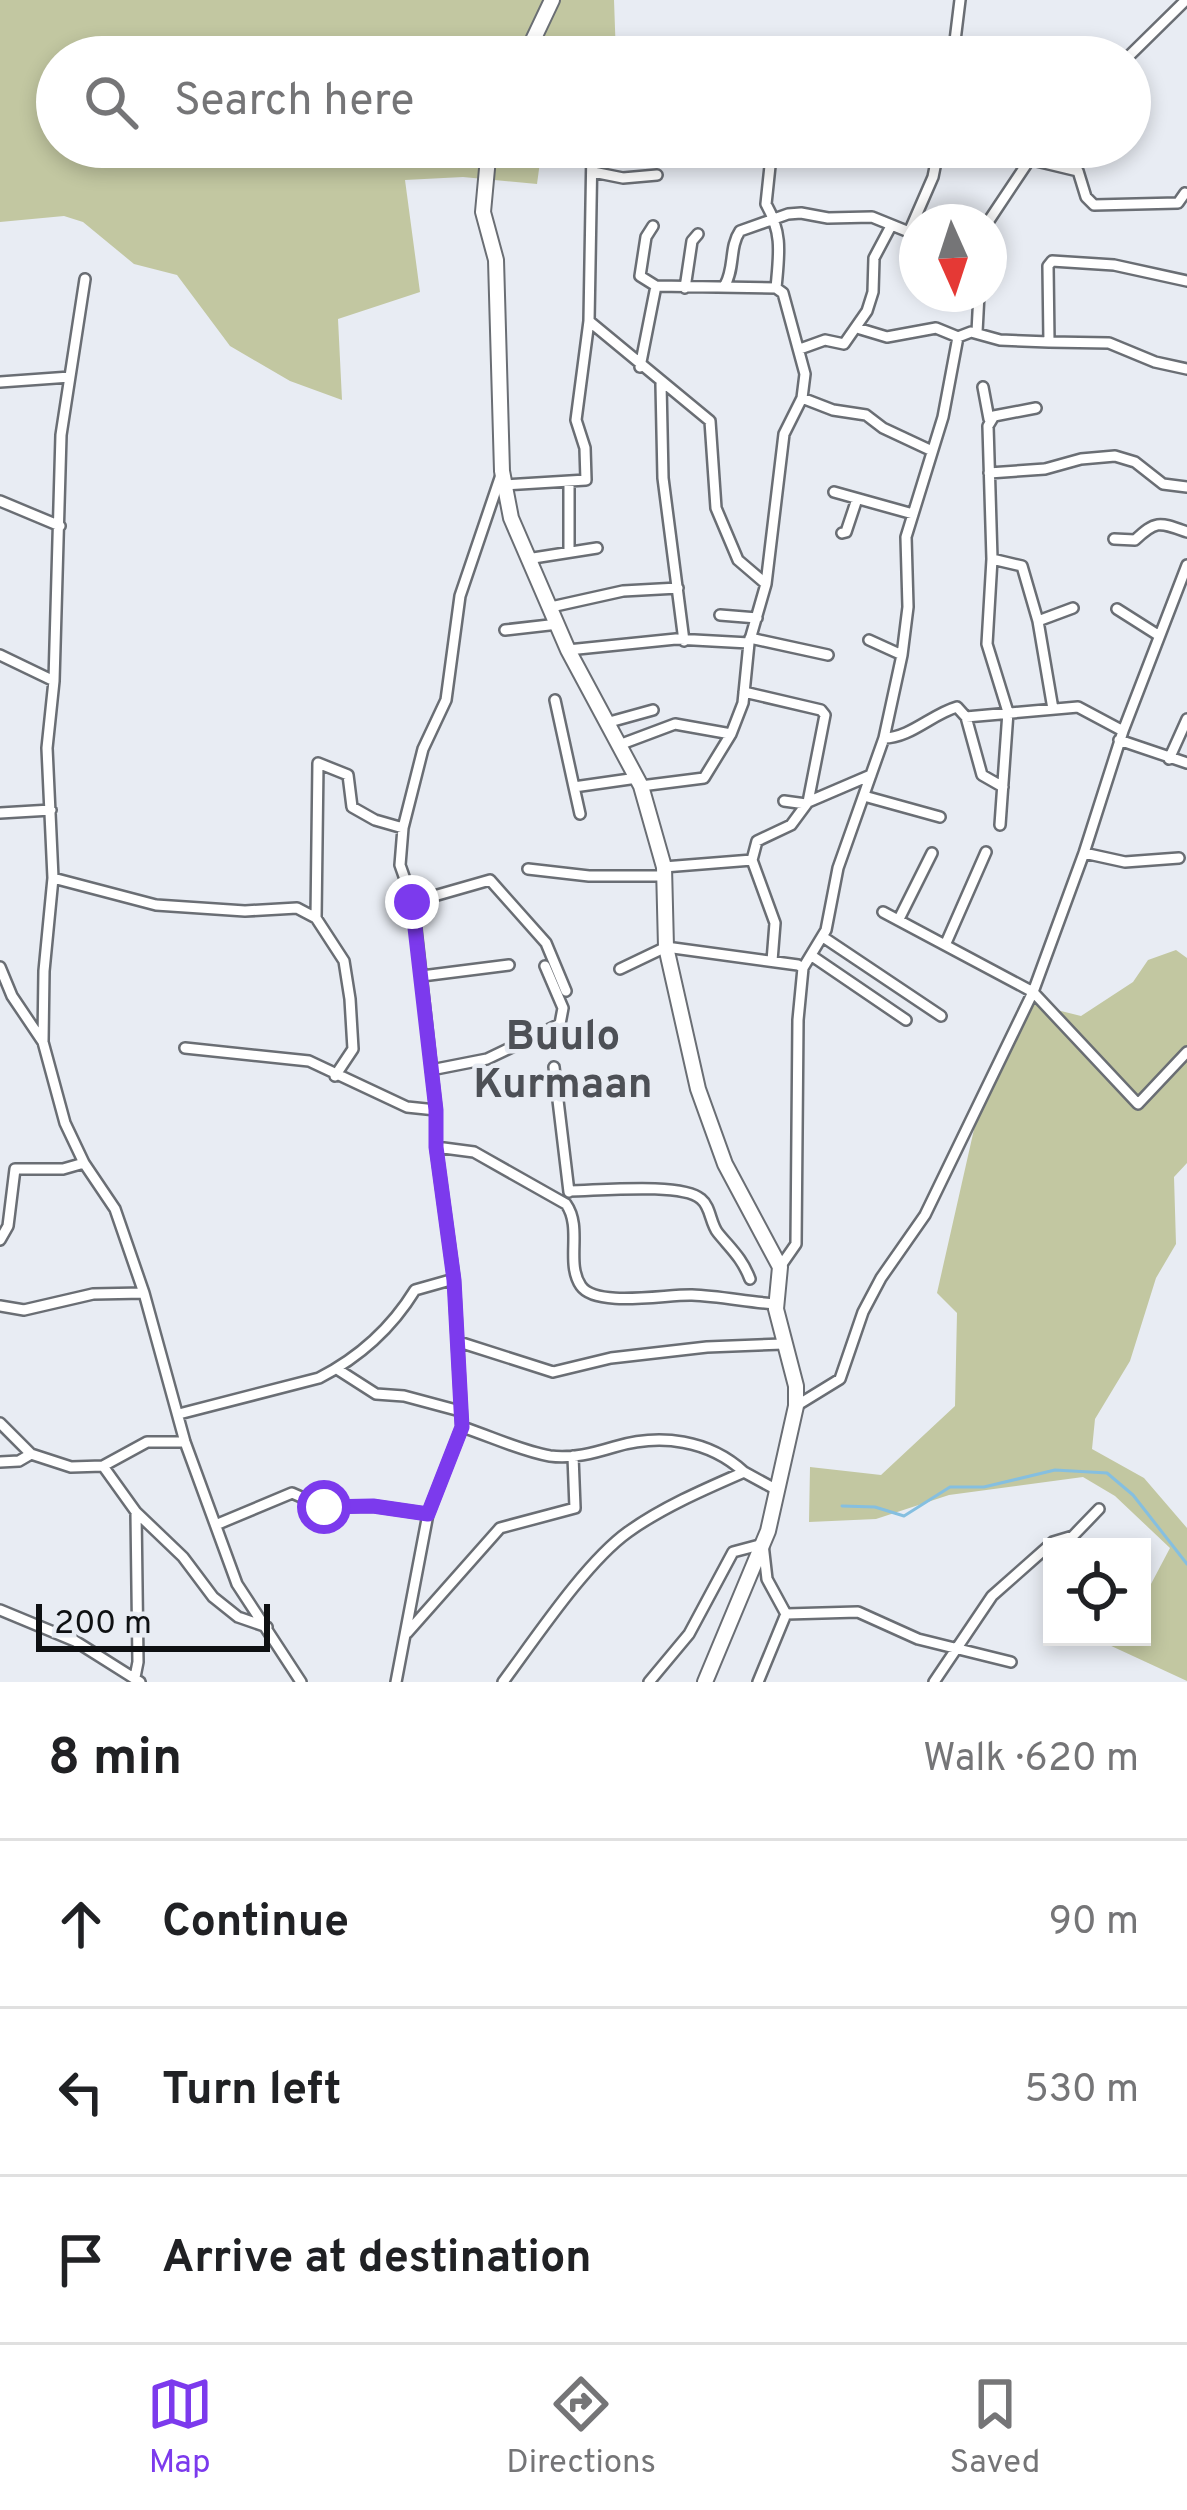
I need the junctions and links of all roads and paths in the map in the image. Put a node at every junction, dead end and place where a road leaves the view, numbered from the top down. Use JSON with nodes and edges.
{"nodes":[{"id":1,"x":552,"y":0,"type":"edge"},
{"id":2,"x":960,"y":0,"type":"edge"},
{"id":3,"x":1186,"y":0,"type":"edge"},
{"id":4,"x":535,"y":36,"type":"edge"},
{"id":5,"x":956,"y":36,"type":"edge"},
{"id":6,"x":1149,"y":36,"type":"edge"},
{"id":7,"x":487,"y":168,"type":"edge"},
{"id":8,"x":593,"y":168,"type":"edge"},
{"id":9,"x":770,"y":168,"type":"edge"},
{"id":10,"x":935,"y":168,"type":"edge"},
{"id":11,"x":1022,"y":168,"type":"edge"},
{"id":12,"x":1066,"y":168,"type":"edge"},
{"id":13,"x":593,"y":172,"type":"junction"},
{"id":14,"x":657,"y":175,"type":"dead end"},
{"id":15,"x":1187,"y":191,"type":"edge"},
{"id":16,"x":923,"y":204,"type":"edge"},
{"id":17,"x":999,"y":204,"type":"edge"},
{"id":18,"x":777,"y":219,"type":"junction"},
{"id":19,"x":653,"y":226,"type":"dead end"},
{"id":20,"x":891,"y":226,"type":"junction"},
{"id":21,"x":899,"y":228,"type":"edge"},
{"id":22,"x":698,"y":234,"type":"dead end"},
{"id":23,"x":85,"y":279,"type":"dead end"},
{"id":24,"x":1187,"y":281,"type":"edge"},
{"id":25,"x":725,"y":285,"type":"junction"},
{"id":26,"x":656,"y":286,"type":"junction"},
{"id":27,"x":685,"y":287,"type":"junction"},
{"id":28,"x":776,"y":288,"type":"junction"},
{"id":29,"x":978,"y":312,"type":"edge"},
{"id":30,"x":589,"y":321,"type":"junction"},
{"id":31,"x":857,"y":328,"type":"junction"},
{"id":32,"x":977,"y":332,"type":"junction"},
{"id":33,"x":958,"y":338,"type":"junction"},
{"id":34,"x":1049,"y":342,"type":"junction"},
{"id":35,"x":800,"y":349,"type":"junction"},
{"id":36,"x":640,"y":367,"type":"junction"},
{"id":37,"x":1187,"y":369,"type":"edge"},
{"id":38,"x":70,"y":377,"type":"junction"},
{"id":39,"x":0,"y":382,"type":"edge"},
{"id":40,"x":661,"y":384,"type":"junction"},
{"id":41,"x":983,"y":387,"type":"dead end"},
{"id":42,"x":802,"y":398,"type":"junction"},
{"id":43,"x":1036,"y":408,"type":"dead end"},
{"id":44,"x":989,"y":419,"type":"junction"},
{"id":45,"x":930,"y":450,"type":"junction"},
{"id":46,"x":988,"y":473,"type":"junction"},
{"id":47,"x":504,"y":478,"type":"junction"},
{"id":48,"x":569,"y":483,"type":"junction"},
{"id":49,"x":1187,"y":487,"type":"edge"},
{"id":50,"x":834,"y":492,"type":"dead end"},
{"id":51,"x":857,"y":499,"type":"junction"},
{"id":52,"x":0,"y":501,"type":"edge"},
{"id":53,"x":913,"y":514,"type":"junction"},
{"id":54,"x":60,"y":526,"type":"junction"},
{"id":55,"x":1187,"y":532,"type":"edge"},
{"id":56,"x":842,"y":533,"type":"dead end"},
{"id":57,"x":1114,"y":539,"type":"dead end"},
{"id":58,"x":597,"y":548,"type":"dead end"},
{"id":59,"x":569,"y":552,"type":"junction"},
{"id":60,"x":527,"y":559,"type":"junction"},
{"id":61,"x":992,"y":559,"type":"junction"},
{"id":62,"x":1187,"y":566,"type":"edge"},
{"id":63,"x":766,"y":584,"type":"junction"},
{"id":64,"x":678,"y":588,"type":"junction"},
{"id":65,"x":551,"y":607,"type":"junction"},
{"id":66,"x":1073,"y":608,"type":"dead end"},
{"id":67,"x":1117,"y":609,"type":"dead end"},
{"id":68,"x":720,"y":615,"type":"dead end"},
{"id":69,"x":757,"y":618,"type":"junction"},
{"id":70,"x":1038,"y":621,"type":"junction"},
{"id":71,"x":558,"y":624,"type":"junction"},
{"id":72,"x":505,"y":630,"type":"dead end"},
{"id":73,"x":1158,"y":635,"type":"junction"},
{"id":74,"x":749,"y":640,"type":"junction"},
{"id":75,"x":869,"y":640,"type":"dead end"},
{"id":76,"x":684,"y":641,"type":"junction"},
{"id":77,"x":568,"y":650,"type":"junction"},
{"id":78,"x":0,"y":655,"type":"edge"},
{"id":79,"x":828,"y":655,"type":"dead end"},
{"id":80,"x":902,"y":655,"type":"junction"},
{"id":81,"x":54,"y":681,"type":"junction"},
{"id":82,"x":744,"y":692,"type":"junction"},
{"id":83,"x":555,"y":700,"type":"dead end"},
{"id":84,"x":1053,"y":709,"type":"junction"},
{"id":85,"x":653,"y":710,"type":"dead end"},
{"id":86,"x":1008,"y":712,"type":"junction"},
{"id":87,"x":966,"y":718,"type":"junction"},
{"id":88,"x":1187,"y":719,"type":"edge"},
{"id":89,"x":607,"y":723,"type":"junction"},
{"id":90,"x":730,"y":734,"type":"junction"},
{"id":91,"x":1121,"y":735,"type":"junction"},
{"id":92,"x":884,"y":738,"type":"junction"},
{"id":93,"x":619,"y":745,"type":"junction"},
{"id":94,"x":1169,"y":759,"type":"junction"},
{"id":95,"x":1187,"y":763,"type":"edge"},
{"id":96,"x":871,"y":775,"type":"junction"},
{"id":97,"x":639,"y":782,"type":"junction"},
{"id":98,"x":1003,"y":787,"type":"junction"},
{"id":99,"x":574,"y":788,"type":"junction"},
{"id":100,"x":863,"y":796,"type":"junction"},
{"id":101,"x":784,"y":801,"type":"dead end"},
{"id":102,"x":807,"y":803,"type":"junction"},
{"id":103,"x":51,"y":810,"type":"junction"},
{"id":104,"x":0,"y":813,"type":"edge"},
{"id":105,"x":580,"y":814,"type":"dead end"},
{"id":106,"x":940,"y":817,"type":"dead end"},
{"id":107,"x":1000,"y":825,"type":"dead end"},
{"id":108,"x":403,"y":828,"type":"junction"},
{"id":109,"x":986,"y":852,"type":"dead end"},
{"id":110,"x":932,"y":853,"type":"dead end"},
{"id":111,"x":1084,"y":853,"type":"junction"},
{"id":112,"x":1179,"y":858,"type":"dead end"},
{"id":113,"x":752,"y":860,"type":"junction"},
{"id":114,"x":528,"y":869,"type":"dead end"},
{"id":115,"x":664,"y":872,"type":"junction"},
{"id":116,"x":53,"y":878,"type":"junction"},
{"id":117,"x":412,"y":902,"type":"junction"},
{"id":118,"x":883,"y":912,"type":"dead end"},
{"id":119,"x":316,"y":918,"type":"junction"},
{"id":120,"x":898,"y":919,"type":"junction"},
{"id":121,"x":823,"y":937,"type":"junction"},
{"id":122,"x":946,"y":943,"type":"junction"},
{"id":123,"x":666,"y":947,"type":"junction"},
{"id":124,"x":812,"y":956,"type":"junction"},
{"id":125,"x":772,"y":962,"type":"junction"},
{"id":126,"x":509,"y":965,"type":"dead end"},
{"id":127,"x":545,"y":966,"type":"dead end"},
{"id":128,"x":0,"y":967,"type":"edge"},
{"id":129,"x":803,"y":968,"type":"junction"},
{"id":130,"x":620,"y":969,"type":"dead end"},
{"id":131,"x":422,"y":976,"type":"junction"},
{"id":132,"x":566,"y":991,"type":"dead end"},
{"id":133,"x":1033,"y":992,"type":"junction"},
{"id":134,"x":941,"y":1016,"type":"dead end"},
{"id":135,"x":906,"y":1020,"type":"dead end"},
{"id":136,"x":43,"y":1042,"type":"junction"},
{"id":137,"x":185,"y":1048,"type":"dead end"},
{"id":138,"x":1187,"y":1052,"type":"edge"},
{"id":139,"x":554,"y":1067,"type":"dead end"},
{"id":140,"x":431,"y":1070,"type":"junction"},
{"id":141,"x":335,"y":1076,"type":"junction"},
{"id":142,"x":436,"y":1110,"type":"junction"},
{"id":143,"x":436,"y":1147,"type":"junction"},
{"id":144,"x":84,"y":1163,"type":"junction"},
{"id":145,"x":569,"y":1191,"type":"junction"},
{"id":146,"x":566,"y":1204,"type":"junction"},
{"id":147,"x":0,"y":1240,"type":"edge"},
{"id":148,"x":780,"y":1267,"type":"junction"},
{"id":149,"x":750,"y":1279,"type":"dead end"},
{"id":150,"x":454,"y":1280,"type":"junction"},
{"id":151,"x":144,"y":1293,"type":"junction"},
{"id":152,"x":776,"y":1304,"type":"junction"},
{"id":153,"x":0,"y":1306,"type":"edge"},
{"id":154,"x":459,"y":1342,"type":"junction"},
{"id":155,"x":783,"y":1344,"type":"junction"},
{"id":156,"x":337,"y":1369,"type":"junction"},
{"id":157,"x":796,"y":1406,"type":"junction"},
{"id":158,"x":460,"y":1412,"type":"junction"},
{"id":159,"x":179,"y":1414,"type":"junction"},
{"id":160,"x":0,"y":1423,"type":"edge"},
{"id":161,"x":462,"y":1427,"type":"junction"},
{"id":162,"x":184,"y":1442,"type":"junction"},
{"id":163,"x":31,"y":1454,"type":"junction"},
{"id":164,"x":573,"y":1456,"type":"junction"},
{"id":165,"x":0,"y":1462,"type":"edge"},
{"id":166,"x":103,"y":1466,"type":"junction"},
{"id":167,"x":744,"y":1472,"type":"junction"},
{"id":168,"x":777,"y":1490,"type":"junction"},
{"id":169,"x":1100,"y":1509,"type":"dead end"},
{"id":170,"x":136,"y":1512,"type":"junction"},
{"id":171,"x":428,"y":1514,"type":"junction"},
{"id":172,"x":218,"y":1524,"type":"junction"},
{"id":173,"x":763,"y":1544,"type":"junction"},
{"id":174,"x":0,"y":1610,"type":"edge"},
{"id":175,"x":786,"y":1614,"type":"junction"},
{"id":176,"x":268,"y":1628,"type":"junction"},
{"id":177,"x":406,"y":1633,"type":"junction"},
{"id":178,"x":960,"y":1647,"type":"junction"},
{"id":179,"x":1011,"y":1662,"type":"dead end"},
{"id":180,"x":134,"y":1676,"type":"edge"},
{"id":181,"x":113,"y":1682,"type":"edge"},
{"id":182,"x":301,"y":1682,"type":"edge"},
{"id":183,"x":396,"y":1682,"type":"edge"},
{"id":184,"x":503,"y":1682,"type":"edge"},
{"id":185,"x":649,"y":1682,"type":"edge"},
{"id":186,"x":705,"y":1682,"type":"edge"},
{"id":187,"x":758,"y":1682,"type":"edge"},
{"id":188,"x":934,"y":1682,"type":"edge"}],
"edges":[{"from":1,"to":4,"type":"main road"},
{"from":2,"to":5,"type":"street"},
{"from":3,"to":6,"type":"street"},
{"from":7,"to":47,"type":"main road"},
{"from":8,"to":13,"type":"street"},
{"from":9,"to":18,"type":"street"},
{"from":10,"to":16,"type":"street"},
{"from":11,"to":17,"type":"street"},
{"from":12,"to":15,"type":"street"},
{"from":13,"to":14,"type":"street"},
{"from":13,"to":30,"type":"street"},
{"from":18,"to":20,"type":"street"},
{"from":18,"to":25,"type":"street"},
{"from":18,"to":28,"type":"street"},
{"from":19,"to":26,"type":"street"},
{"from":20,"to":21,"type":"street"},
{"from":20,"to":31,"type":"street"},
{"from":22,"to":27,"type":"street"},
{"from":23,"to":38,"type":"street"},
{"from":24,"to":34,"type":"street"},
{"from":25,"to":27,"type":"street"},
{"from":25,"to":28,"type":"street"},
{"from":26,"to":27,"type":"street"},
{"from":26,"to":36,"type":"street"},
{"from":28,"to":35,"type":"street"},
{"from":29,"to":32,"type":"street"},
{"from":30,"to":36,"type":"street"},
{"from":30,"to":48,"type":"street"},
{"from":31,"to":33,"type":"street"},
{"from":31,"to":35,"type":"street"},
{"from":32,"to":33,"type":"street"},
{"from":32,"to":34,"type":"street"},
{"from":33,"to":45,"type":"street"},
{"from":34,"to":37,"type":"street"},
{"from":35,"to":42,"type":"street"},
{"from":36,"to":40,"type":"street"},
{"from":38,"to":39,"type":"street"},
{"from":38,"to":54,"type":"street"},
{"from":40,"to":63,"type":"street"},
{"from":40,"to":64,"type":"street"},
{"from":41,"to":44,"type":"street"},
{"from":42,"to":45,"type":"street"},
{"from":42,"to":63,"type":"street"},
{"from":43,"to":44,"type":"street"},
{"from":44,"to":46,"type":"street"},
{"from":45,"to":53,"type":"street"},
{"from":46,"to":49,"type":"street"},
{"from":46,"to":61,"type":"street"},
{"from":47,"to":48,"type":"street"},
{"from":47,"to":60,"type":"main road"},
{"from":47,"to":108,"type":"street"},
{"from":48,"to":59,"type":"street"},
{"from":50,"to":51,"type":"street"},
{"from":51,"to":53,"type":"street"},
{"from":51,"to":56,"type":"street"},
{"from":52,"to":54,"type":"street"},
{"from":53,"to":80,"type":"street"},
{"from":54,"to":81,"type":"street"},
{"from":55,"to":57,"type":"street"},
{"from":58,"to":59,"type":"street"},
{"from":59,"to":60,"type":"street"},
{"from":60,"to":65,"type":"main road"},
{"from":61,"to":70,"type":"street"},
{"from":61,"to":86,"type":"street"},
{"from":62,"to":73,"type":"street"},
{"from":63,"to":69,"type":"street"},
{"from":64,"to":65,"type":"street"},
{"from":64,"to":76,"type":"street"},
{"from":65,"to":71,"type":"main road"},
{"from":66,"to":70,"type":"street"},
{"from":67,"to":73,"type":"street"},
{"from":68,"to":69,"type":"street"},
{"from":69,"to":74,"type":"street"},
{"from":70,"to":84,"type":"street"},
{"from":71,"to":72,"type":"street"},
{"from":71,"to":77,"type":"main road"},
{"from":73,"to":91,"type":"street"},
{"from":74,"to":76,"type":"street"},
{"from":74,"to":79,"type":"street"},
{"from":74,"to":82,"type":"street"},
{"from":75,"to":80,"type":"street"},
{"from":76,"to":77,"type":"street"},
{"from":77,"to":89,"type":"main road"},
{"from":78,"to":81,"type":"street"},
{"from":80,"to":92,"type":"street"},
{"from":81,"to":103,"type":"street"},
{"from":82,"to":90,"type":"street"},
{"from":82,"to":102,"type":"street"},
{"from":83,"to":99,"type":"street"},
{"from":84,"to":86,"type":"street"},
{"from":84,"to":91,"type":"street"},
{"from":85,"to":89,"type":"street"},
{"from":86,"to":87,"type":"street"},
{"from":86,"to":98,"type":"street"},
{"from":87,"to":92,"type":"street"},
{"from":87,"to":98,"type":"street"},
{"from":88,"to":94,"type":"street"},
{"from":89,"to":93,"type":"main road"},
{"from":90,"to":93,"type":"street"},
{"from":90,"to":97,"type":"street"},
{"from":91,"to":94,"type":"street"},
{"from":91,"to":111,"type":"street"},
{"from":92,"to":96,"type":"street"},
{"from":93,"to":97,"type":"main road"},
{"from":94,"to":95,"type":"street"},
{"from":96,"to":100,"type":"street"},
{"from":96,"to":102,"type":"street"},
{"from":97,"to":99,"type":"street"},
{"from":97,"to":115,"type":"main road"},
{"from":98,"to":107,"type":"street"},
{"from":99,"to":105,"type":"street"},
{"from":100,"to":106,"type":"street"},
{"from":100,"to":121,"type":"street"},
{"from":101,"to":102,"type":"street"},
{"from":102,"to":113,"type":"street"},
{"from":103,"to":104,"type":"street"},
{"from":103,"to":116,"type":"street"},
{"from":108,"to":117,"type":"street"},
{"from":108,"to":119,"type":"street"},
{"from":109,"to":122,"type":"street"},
{"from":110,"to":120,"type":"street"},
{"from":111,"to":112,"type":"street"},
{"from":111,"to":133,"type":"street"},
{"from":113,"to":115,"type":"street"},
{"from":113,"to":125,"type":"street"},
{"from":114,"to":115,"type":"street"},
{"from":115,"to":123,"type":"main road"},
{"from":116,"to":119,"type":"street"},
{"from":116,"to":136,"type":"street"},
{"from":117,"to":131,"type":"street"},
{"from":117,"to":132,"type":"street"},
{"from":118,"to":120,"type":"street"},
{"from":119,"to":141,"type":"street"},
{"from":120,"to":122,"type":"street"},
{"from":121,"to":124,"type":"street"},
{"from":121,"to":134,"type":"street"},
{"from":122,"to":133,"type":"street"},
{"from":123,"to":125,"type":"street"},
{"from":123,"to":130,"type":"street"},
{"from":123,"to":148,"type":"main road"},
{"from":124,"to":129,"type":"street"},
{"from":124,"to":135,"type":"street"},
{"from":125,"to":129,"type":"street"},
{"from":126,"to":131,"type":"street"},
{"from":127,"to":140,"type":"street"},
{"from":128,"to":136,"type":"street"},
{"from":129,"to":148,"type":"street"},
{"from":131,"to":140,"type":"street"},
{"from":133,"to":138,"type":"street"},
{"from":133,"to":157,"type":"street"},
{"from":136,"to":144,"type":"street"},
{"from":137,"to":141,"type":"street"},
{"from":139,"to":145,"type":"street"},
{"from":140,"to":142,"type":"street"},
{"from":141,"to":142,"type":"street"},
{"from":142,"to":143,"type":"street"},
{"from":143,"to":146,"type":"street"},
{"from":143,"to":150,"type":"street"},
{"from":144,"to":147,"type":"street"},
{"from":144,"to":151,"type":"street"},
{"from":145,"to":146,"type":"street"},
{"from":145,"to":149,"type":"street"},
{"from":146,"to":152,"type":"street"},
{"from":148,"to":152,"type":"main road"},
{"from":150,"to":154,"type":"street"},
{"from":150,"to":156,"type":"street"},
{"from":151,"to":153,"type":"street"},
{"from":151,"to":159,"type":"street"},
{"from":152,"to":155,"type":"main road"},
{"from":154,"to":155,"type":"street"},
{"from":154,"to":158,"type":"street"},
{"from":155,"to":157,"type":"main road"},
{"from":156,"to":158,"type":"street"},
{"from":156,"to":159,"type":"street"},
{"from":157,"to":168,"type":"main road"},
{"from":158,"to":161,"type":"street"},
{"from":159,"to":162,"type":"street"},
{"from":160,"to":163,"type":"street"},
{"from":161,"to":164,"type":"street"},
{"from":161,"to":171,"type":"street"},
{"from":162,"to":166,"type":"street"},
{"from":162,"to":172,"type":"street"},
{"from":163,"to":165,"type":"street"},
{"from":163,"to":166,"type":"street"},
{"from":164,"to":167,"type":"street"},
{"from":164,"to":177,"type":"street"},
{"from":166,"to":170,"type":"street"},
{"from":167,"to":168,"type":"street"},
{"from":167,"to":184,"type":"street"},
{"from":168,"to":173,"type":"main road"},
{"from":169,"to":178,"type":"street"},
{"from":170,"to":176,"type":"street"},
{"from":170,"to":180,"type":"street"},
{"from":171,"to":172,"type":"street"},
{"from":171,"to":177,"type":"street"},
{"from":172,"to":176,"type":"street"},
{"from":173,"to":175,"type":"street"},
{"from":173,"to":185,"type":"street"},
{"from":173,"to":186,"type":"main road"},
{"from":174,"to":180,"type":"street"},
{"from":175,"to":178,"type":"street"},
{"from":175,"to":187,"type":"street"},
{"from":176,"to":182,"type":"street"},
{"from":177,"to":183,"type":"street"},
{"from":178,"to":179,"type":"street"},
{"from":178,"to":188,"type":"street"},
{"from":180,"to":181,"type":"street"}]}
